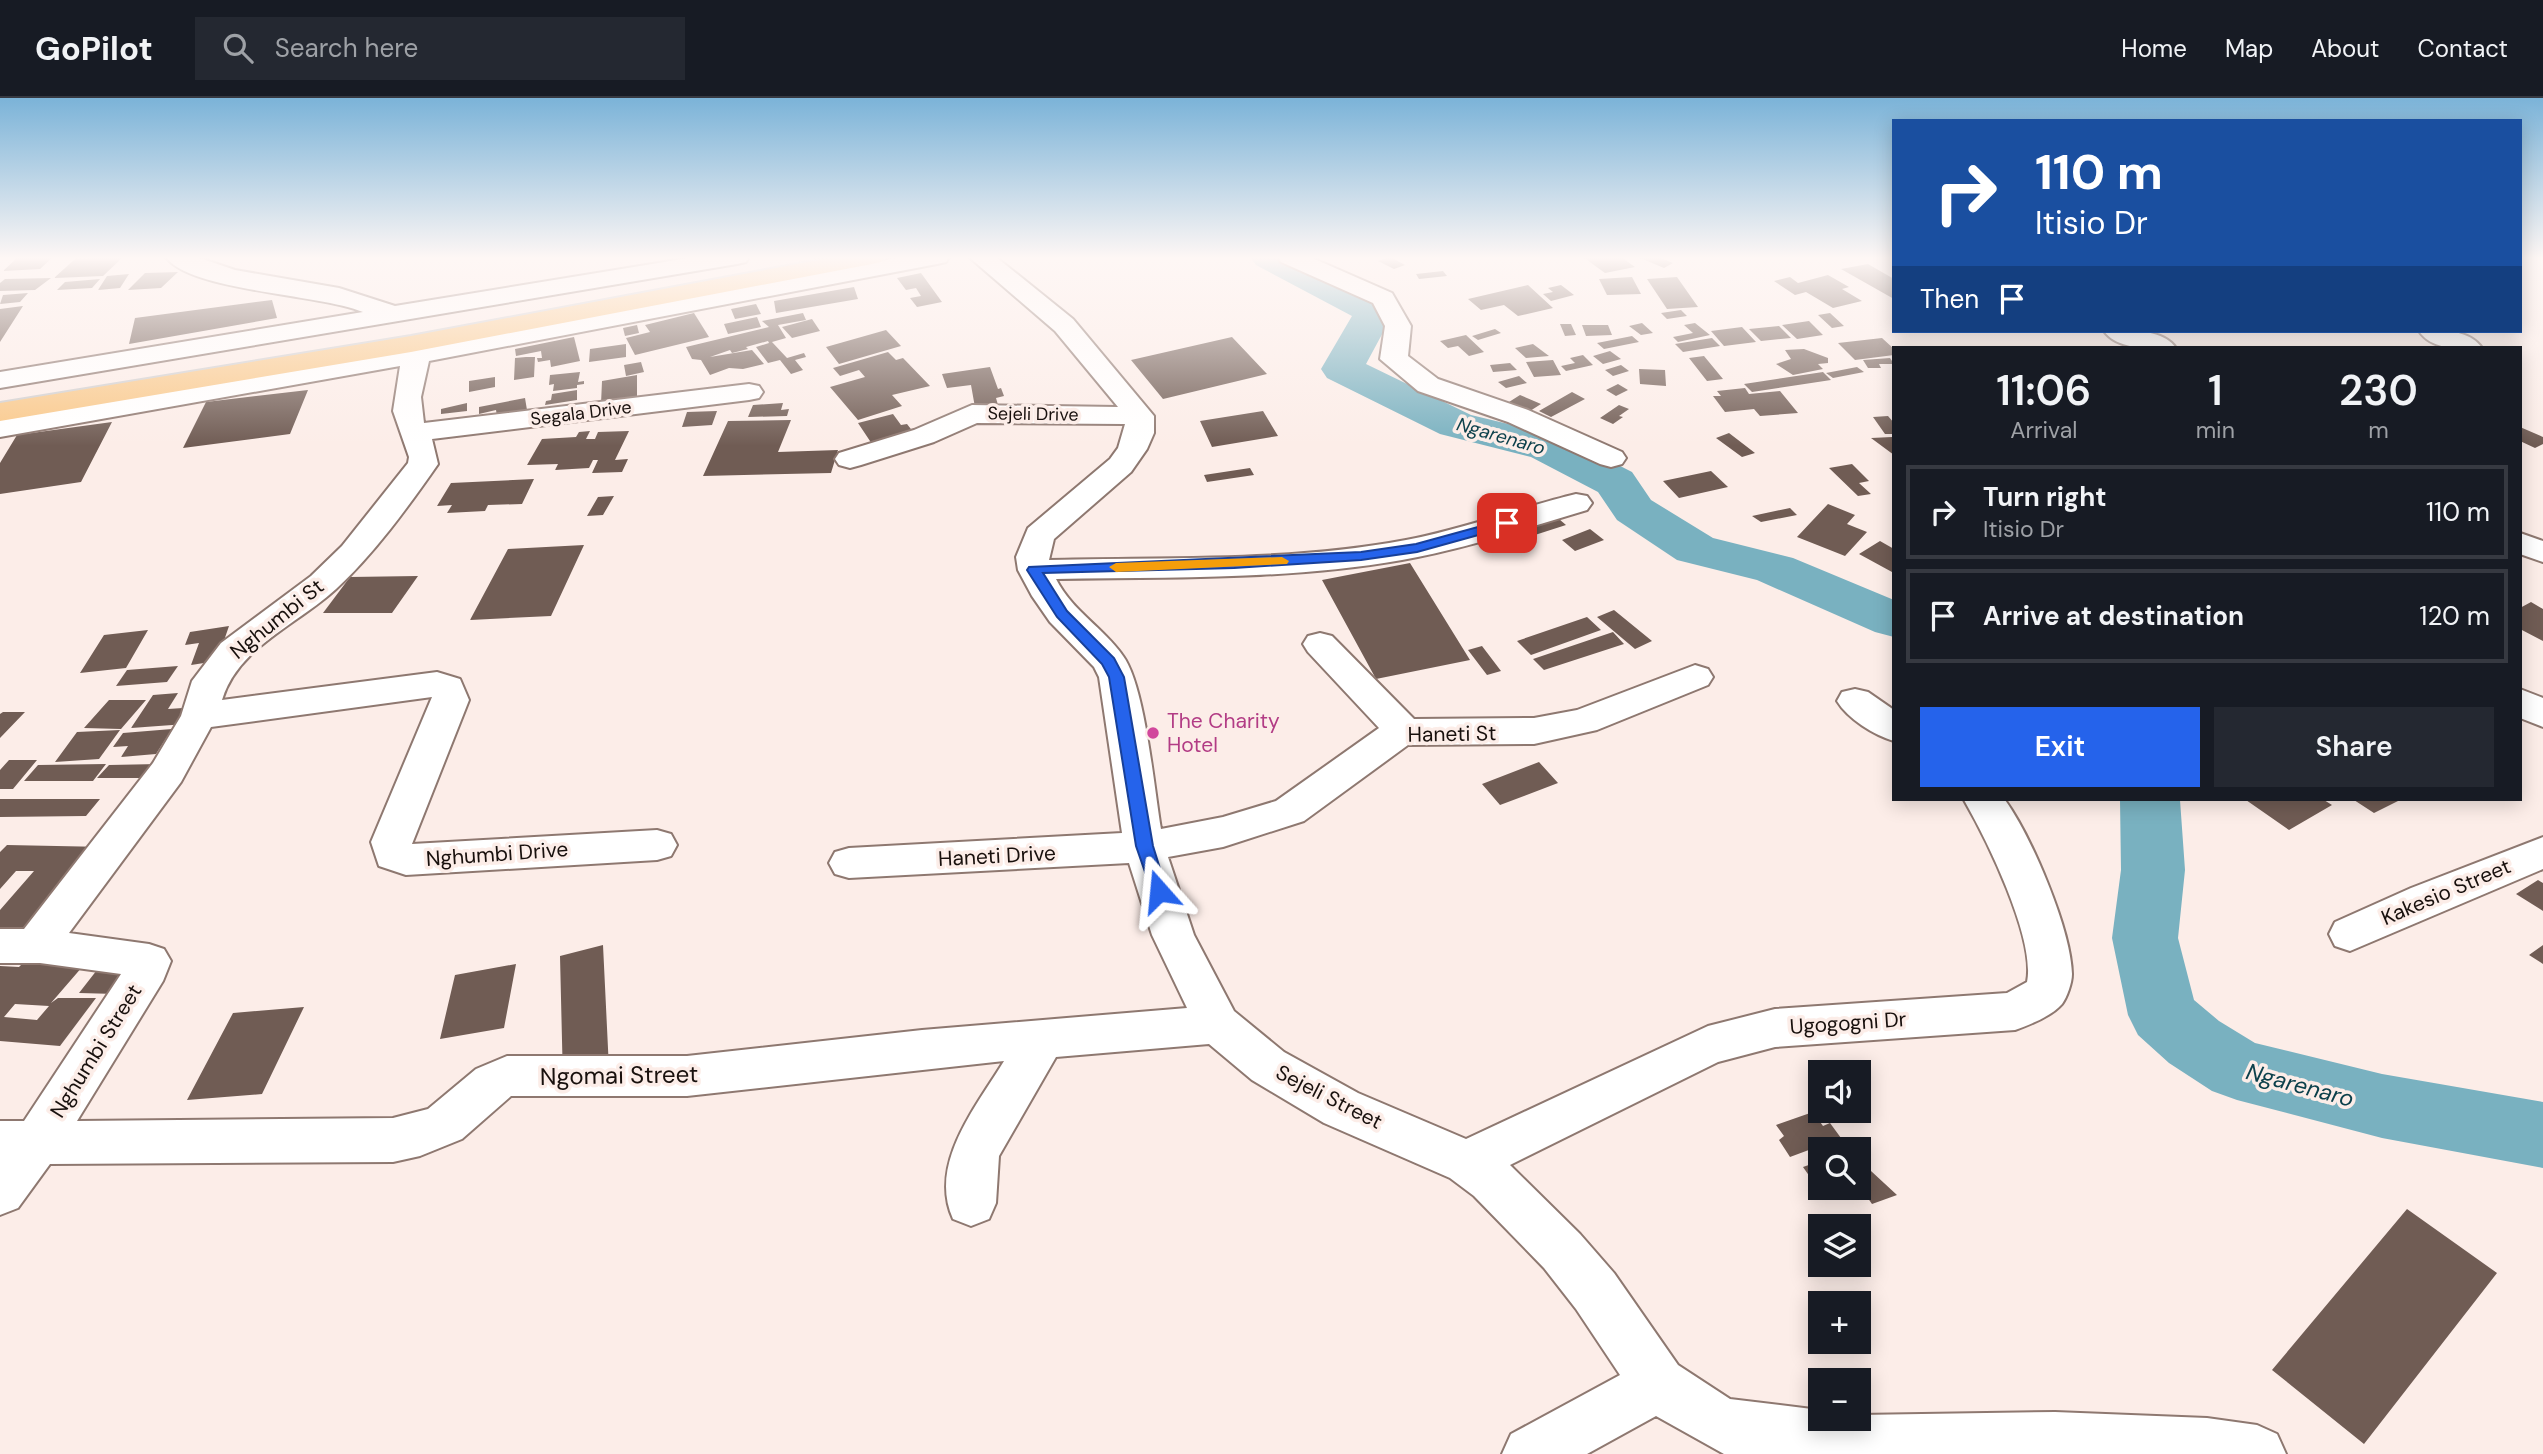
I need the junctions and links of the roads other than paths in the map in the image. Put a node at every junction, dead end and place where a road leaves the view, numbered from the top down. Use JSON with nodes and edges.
{"nodes":[{"id":1,"x":369,"y":320,"type":"edge"},
{"id":2,"x":415,"y":320,"type":"edge"},
{"id":3,"x":537,"y":320,"type":"edge"},
{"id":4,"x":605,"y":320,"type":"edge"},
{"id":5,"x":1057,"y":320,"type":"edge"},
{"id":6,"x":1395,"y":320,"type":"edge"},
{"id":7,"x":2122,"y":333,"type":"edge"},
{"id":8,"x":2436,"y":333,"type":"edge"},
{"id":9,"x":2158,"y":346,"type":"edge"},
{"id":10,"x":2465,"y":346,"type":"edge"},
{"id":11,"x":417,"y":356,"type":"junction"},
{"id":12,"x":0,"y":380,"type":"edge"},
{"id":13,"x":0,"y":390,"type":"edge"},
{"id":14,"x":749,"y":391,"type":"dead end"},
{"id":15,"x":0,"y":412,"type":"edge"},
{"id":16,"x":1140,"y":416,"type":"junction"},
{"id":17,"x":0,"y":428,"type":"edge"},
{"id":18,"x":413,"y":433,"type":"junction"},
{"id":19,"x":1611,"y":458,"type":"dead end"},
{"id":20,"x":850,"y":460,"type":"dead end"},
{"id":21,"x":1576,"y":503,"type":"dead end"},
{"id":22,"x":2522,"y":543,"type":"edge"},
{"id":23,"x":2543,"y":552,"type":"edge"},
{"id":24,"x":1034,"y":570,"type":"junction"},
{"id":25,"x":1320,"y":645,"type":"dead end"},
{"id":26,"x":1695,"y":677,"type":"dead end"},
{"id":27,"x":1855,"y":701,"type":"dead end"},
{"id":28,"x":2522,"y":702,"type":"edge"},
{"id":29,"x":2543,"y":715,"type":"edge"},
{"id":30,"x":199,"y":716,"type":"junction"},
{"id":31,"x":1892,"y":727,"type":"edge"},
{"id":32,"x":1405,"y":732,"type":"junction"},
{"id":33,"x":1985,"y":801,"type":"edge"},
{"id":34,"x":657,"y":845,"type":"dead end"},
{"id":35,"x":1144,"y":846,"type":"junction"},
{"id":36,"x":2543,"y":852,"type":"edge"},
{"id":37,"x":849,"y":863,"type":"dead end"},
{"id":38,"x":2350,"y":934,"type":"dead end"},
{"id":39,"x":17,"y":946,"type":"edge"},
{"id":40,"x":1218,"y":1024,"type":"junction"},
{"id":41,"x":1043,"y":1038,"type":"junction"},
{"id":42,"x":19,"y":1143,"type":"edge"},
{"id":43,"x":1467,"y":1162,"type":"junction"},
{"id":44,"x":0,"y":1192,"type":"edge"},
{"id":45,"x":971,"y":1203,"type":"dead end"},
{"id":46,"x":1659,"y":1384,"type":"junction"},
{"id":47,"x":1531,"y":1454,"type":"edge"},
{"id":48,"x":2257,"y":1454,"type":"edge"}],
"edges":[{"from":1,"to":12,"type":"street"},
{"from":2,"to":13,"type":"highway"},
{"from":3,"to":15,"type":"highway"},
{"from":4,"to":11,"type":"street"},
{"from":5,"to":16,"type":"street"},
{"from":6,"to":19,"type":"street"},
{"from":7,"to":9,"type":"street"},
{"from":8,"to":10,"type":"street"},
{"from":11,"to":17,"type":"street"},
{"from":11,"to":18,"type":"street","name":"Nghumbi St"},
{"from":14,"to":18,"type":"street","name":"Segala Drive"},
{"from":16,"to":20,"type":"street","name":"Sejeli Drive"},
{"from":16,"to":24,"type":"street"},
{"from":18,"to":30,"type":"street","name":"Nghumbi St"},
{"from":21,"to":24,"type":"street"},
{"from":22,"to":23,"type":"street"},
{"from":24,"to":35,"type":"street","name":"Sejeli Street"},
{"from":25,"to":32,"type":"street"},
{"from":26,"to":32,"type":"street","name":"Haneti St"},
{"from":27,"to":31,"type":"street"},
{"from":28,"to":29,"type":"street"},
{"from":30,"to":34,"type":"street","name":"Nghumbi Drive"},
{"from":30,"to":39,"type":"street","name":"Nghumbi St"},
{"from":32,"to":35,"type":"street","name":"Haneti St"},
{"from":33,"to":43,"type":"street","name":"Ugogogni Dr"},
{"from":35,"to":37,"type":"street","name":"Haneti Drive"},
{"from":35,"to":40,"type":"street","name":"Sejeli Street"},
{"from":36,"to":38,"type":"street","name":"Kakesio Street"},
{"from":39,"to":42,"type":"street","name":"Nghumbi Street"},
{"from":40,"to":41,"type":"street","name":"Ngomai Street"},
{"from":40,"to":43,"type":"street","name":"Sejeli Street"},
{"from":41,"to":42,"type":"street","name":"Ngomai Street"},
{"from":41,"to":45,"type":"street"},
{"from":42,"to":44,"type":"street","name":"Nghumbi Street"},
{"from":43,"to":46,"type":"street","name":"Sejeli Street"},
{"from":46,"to":47,"type":"street"},
{"from":46,"to":48,"type":"street","name":"Sejeli Street"}]}
